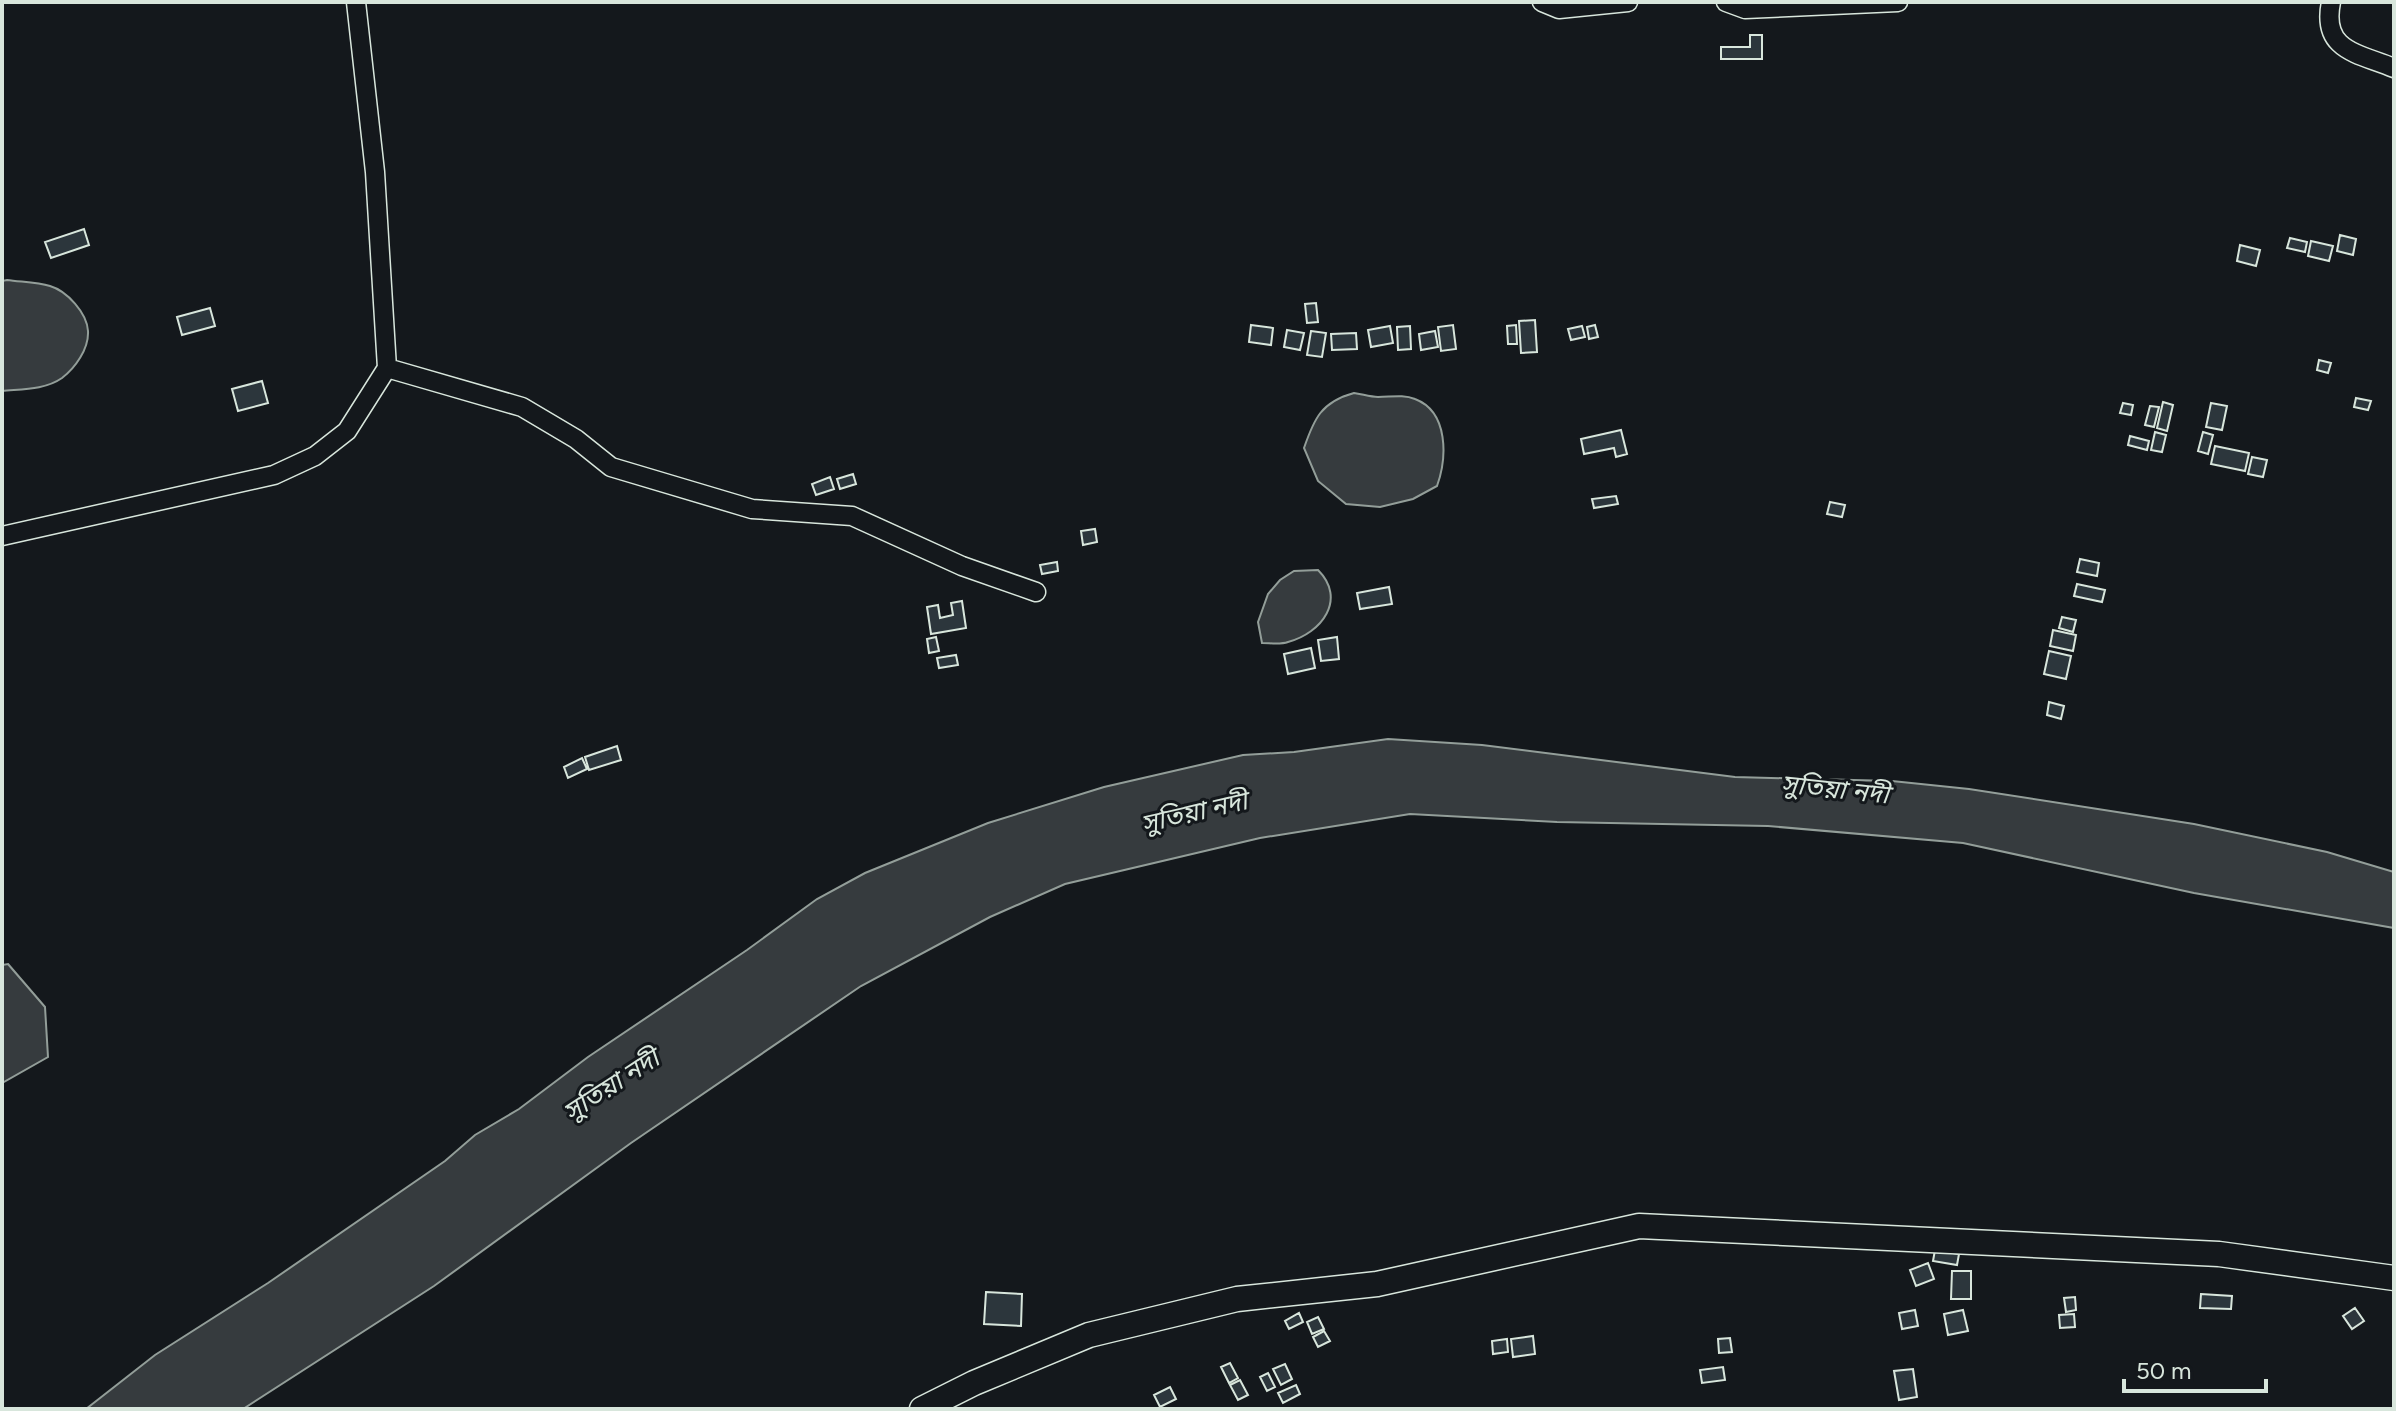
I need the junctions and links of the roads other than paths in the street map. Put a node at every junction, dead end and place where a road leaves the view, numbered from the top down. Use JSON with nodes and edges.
{"nodes":[{"id":1,"x":356,"y":2,"type":"edge"},
{"id":2,"x":1542,"y":2,"type":"edge"},
{"id":3,"x":1628,"y":2,"type":"edge"},
{"id":4,"x":1726,"y":2,"type":"edge"},
{"id":5,"x":1898,"y":2,"type":"edge"},
{"id":6,"x":2331,"y":2,"type":"edge"},
{"id":7,"x":2394,"y":68,"type":"edge"},
{"id":8,"x":387,"y":368,"type":"junction"},
{"id":9,"x":2,"y":536,"type":"edge"},
{"id":10,"x":1036,"y":592,"type":"dead end"},
{"id":11,"x":2394,"y":1278,"type":"edge"},
{"id":12,"x":922,"y":1409,"type":"edge"}],
"edges":[{"from":1,"to":8,"type":"street"},
{"from":2,"to":3,"type":"street"},
{"from":4,"to":5,"type":"street"},
{"from":6,"to":7,"type":"street"},
{"from":8,"to":9,"type":"street"},
{"from":8,"to":10,"type":"street"},
{"from":11,"to":12,"type":"street"}]}
